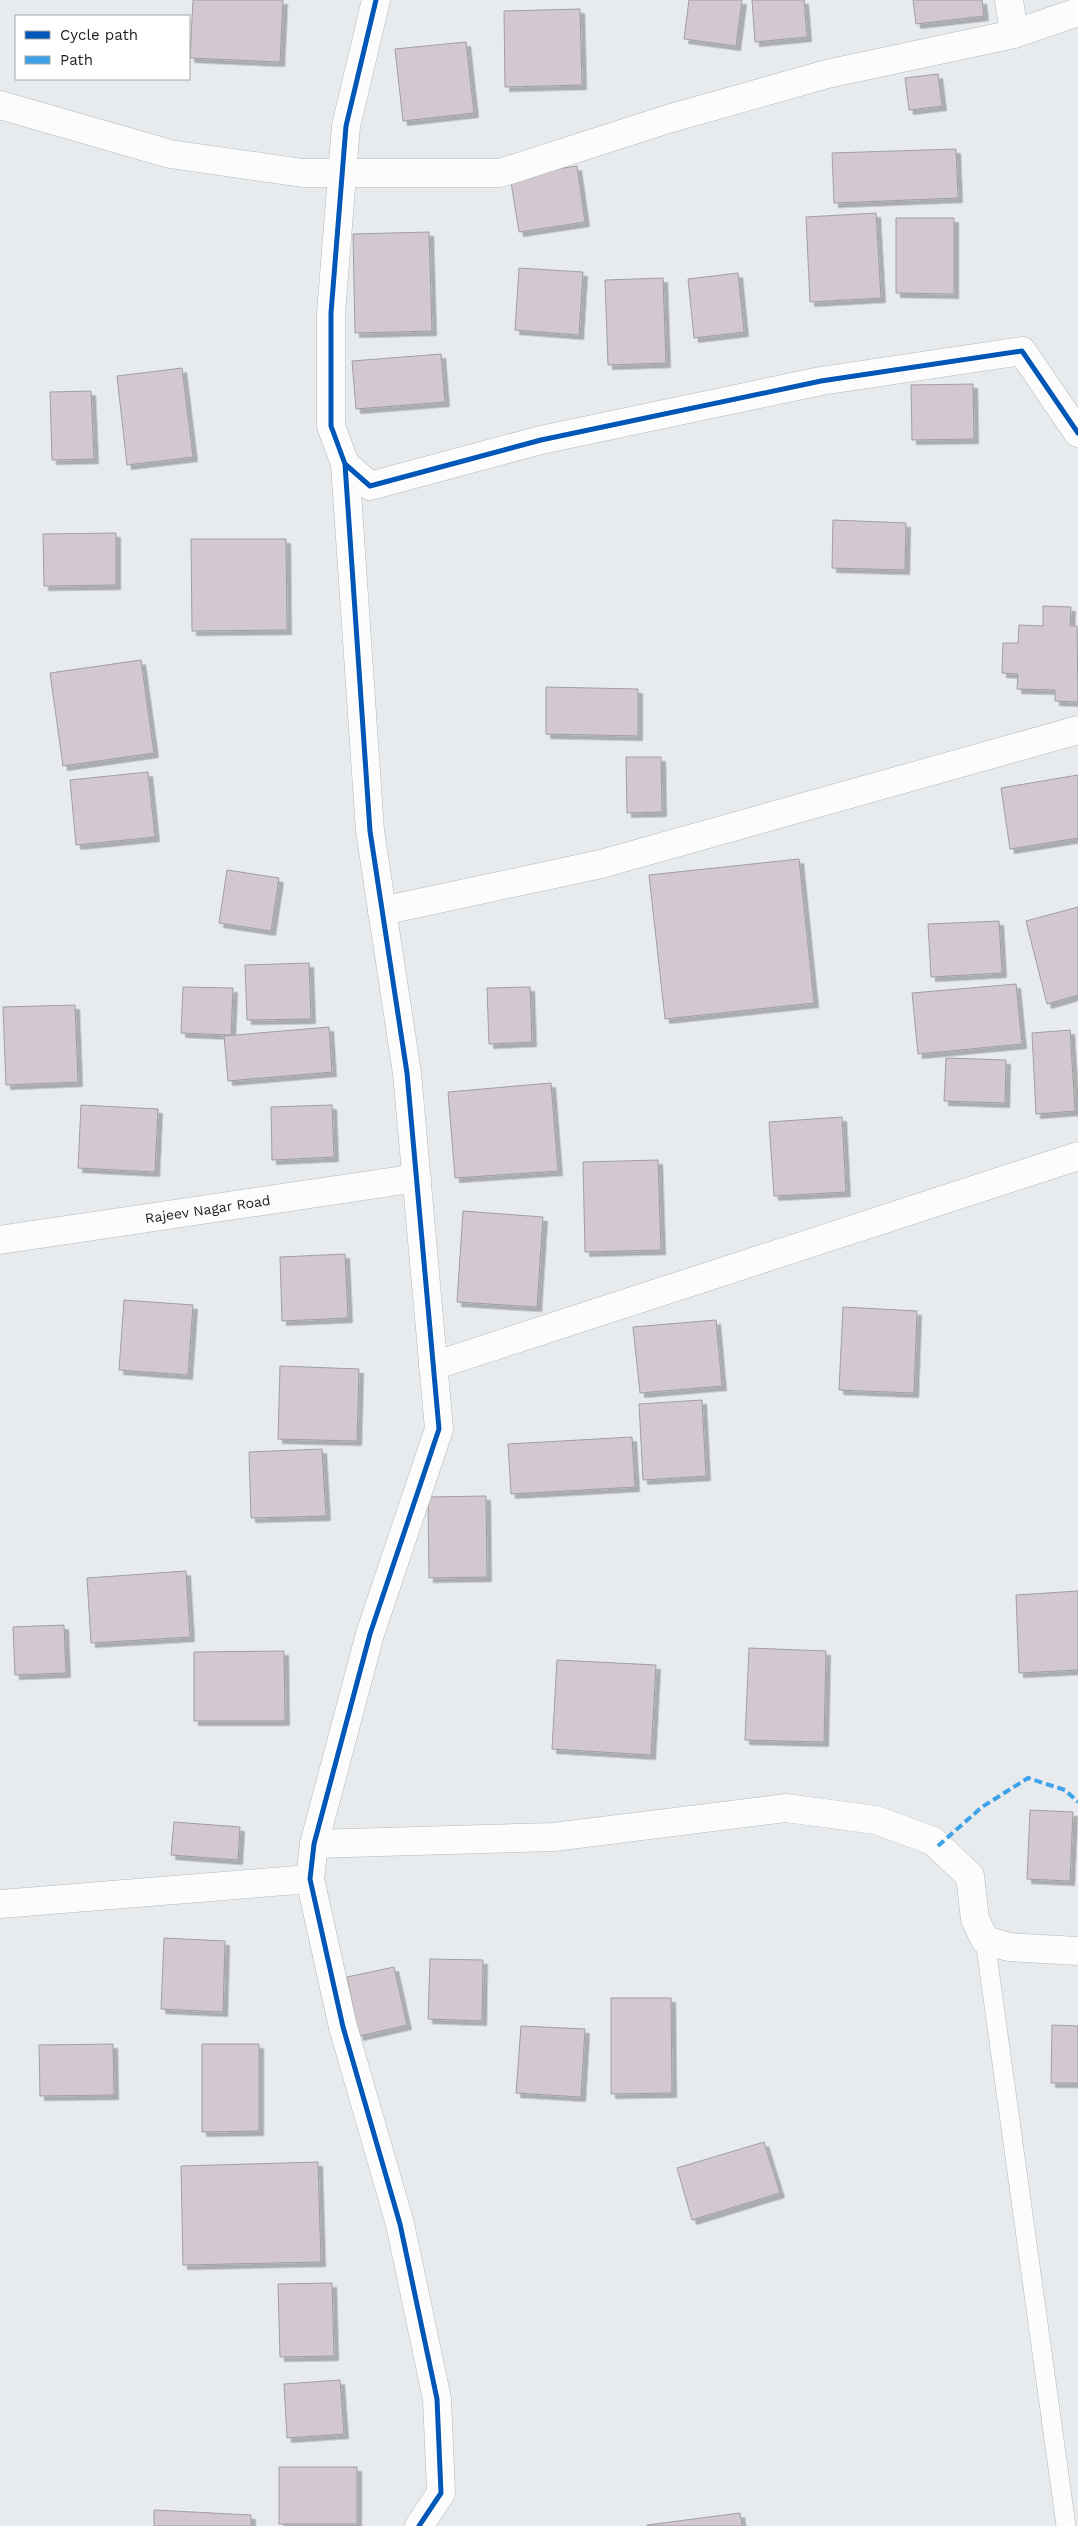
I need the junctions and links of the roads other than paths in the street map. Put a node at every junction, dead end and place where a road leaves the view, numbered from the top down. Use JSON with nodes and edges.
{"nodes":[{"id":1,"x":376,"y":0,"type":"edge"},
{"id":2,"x":1009,"y":0,"type":"edge"},
{"id":3,"x":1078,"y":12,"type":"edge"},
{"id":4,"x":1014,"y":34,"type":"junction"},
{"id":5,"x":0,"y":105,"type":"edge"},
{"id":6,"x":344,"y":173,"type":"junction"},
{"id":7,"x":1078,"y":433,"type":"edge"},
{"id":8,"x":345,"y":464,"type":"junction"},
{"id":9,"x":1078,"y":730,"type":"edge"},
{"id":10,"x":382,"y":910,"type":"junction"},
{"id":11,"x":1078,"y":1156,"type":"edge"},
{"id":12,"x":417,"y":1178,"type":"junction"},
{"id":13,"x":0,"y":1240,"type":"edge"},
{"id":14,"x":434,"y":1366,"type":"junction"},
{"id":15,"x":314,"y":1844,"type":"junction"},
{"id":16,"x":310,"y":1879,"type":"junction"},
{"id":17,"x":0,"y":1904,"type":"edge"},
{"id":18,"x":985,"y":1940,"type":"junction"},
{"id":19,"x":1078,"y":1951,"type":"edge"},
{"id":20,"x":419,"y":2526,"type":"edge"},
{"id":21,"x":1066,"y":2526,"type":"edge"}],
"edges":[{"from":1,"to":6,"type":"street"},
{"from":2,"to":4,"type":"street"},
{"from":3,"to":4,"type":"street"},
{"from":4,"to":6,"type":"street"},
{"from":5,"to":6,"type":"street"},
{"from":6,"to":8,"type":"street"},
{"from":7,"to":8,"type":"street"},
{"from":8,"to":10,"type":"street"},
{"from":9,"to":10,"type":"street"},
{"from":10,"to":12,"type":"street"},
{"from":11,"to":14,"type":"street"},
{"from":12,"to":13,"type":"street","name":"Rajeev Nagar Road"},
{"from":12,"to":14,"type":"street"},
{"from":14,"to":15,"type":"street"},
{"from":15,"to":16,"type":"street"},
{"from":15,"to":18,"type":"street"},
{"from":16,"to":17,"type":"street"},
{"from":16,"to":20,"type":"street"},
{"from":18,"to":19,"type":"street"},
{"from":18,"to":21,"type":"lane"}]}
